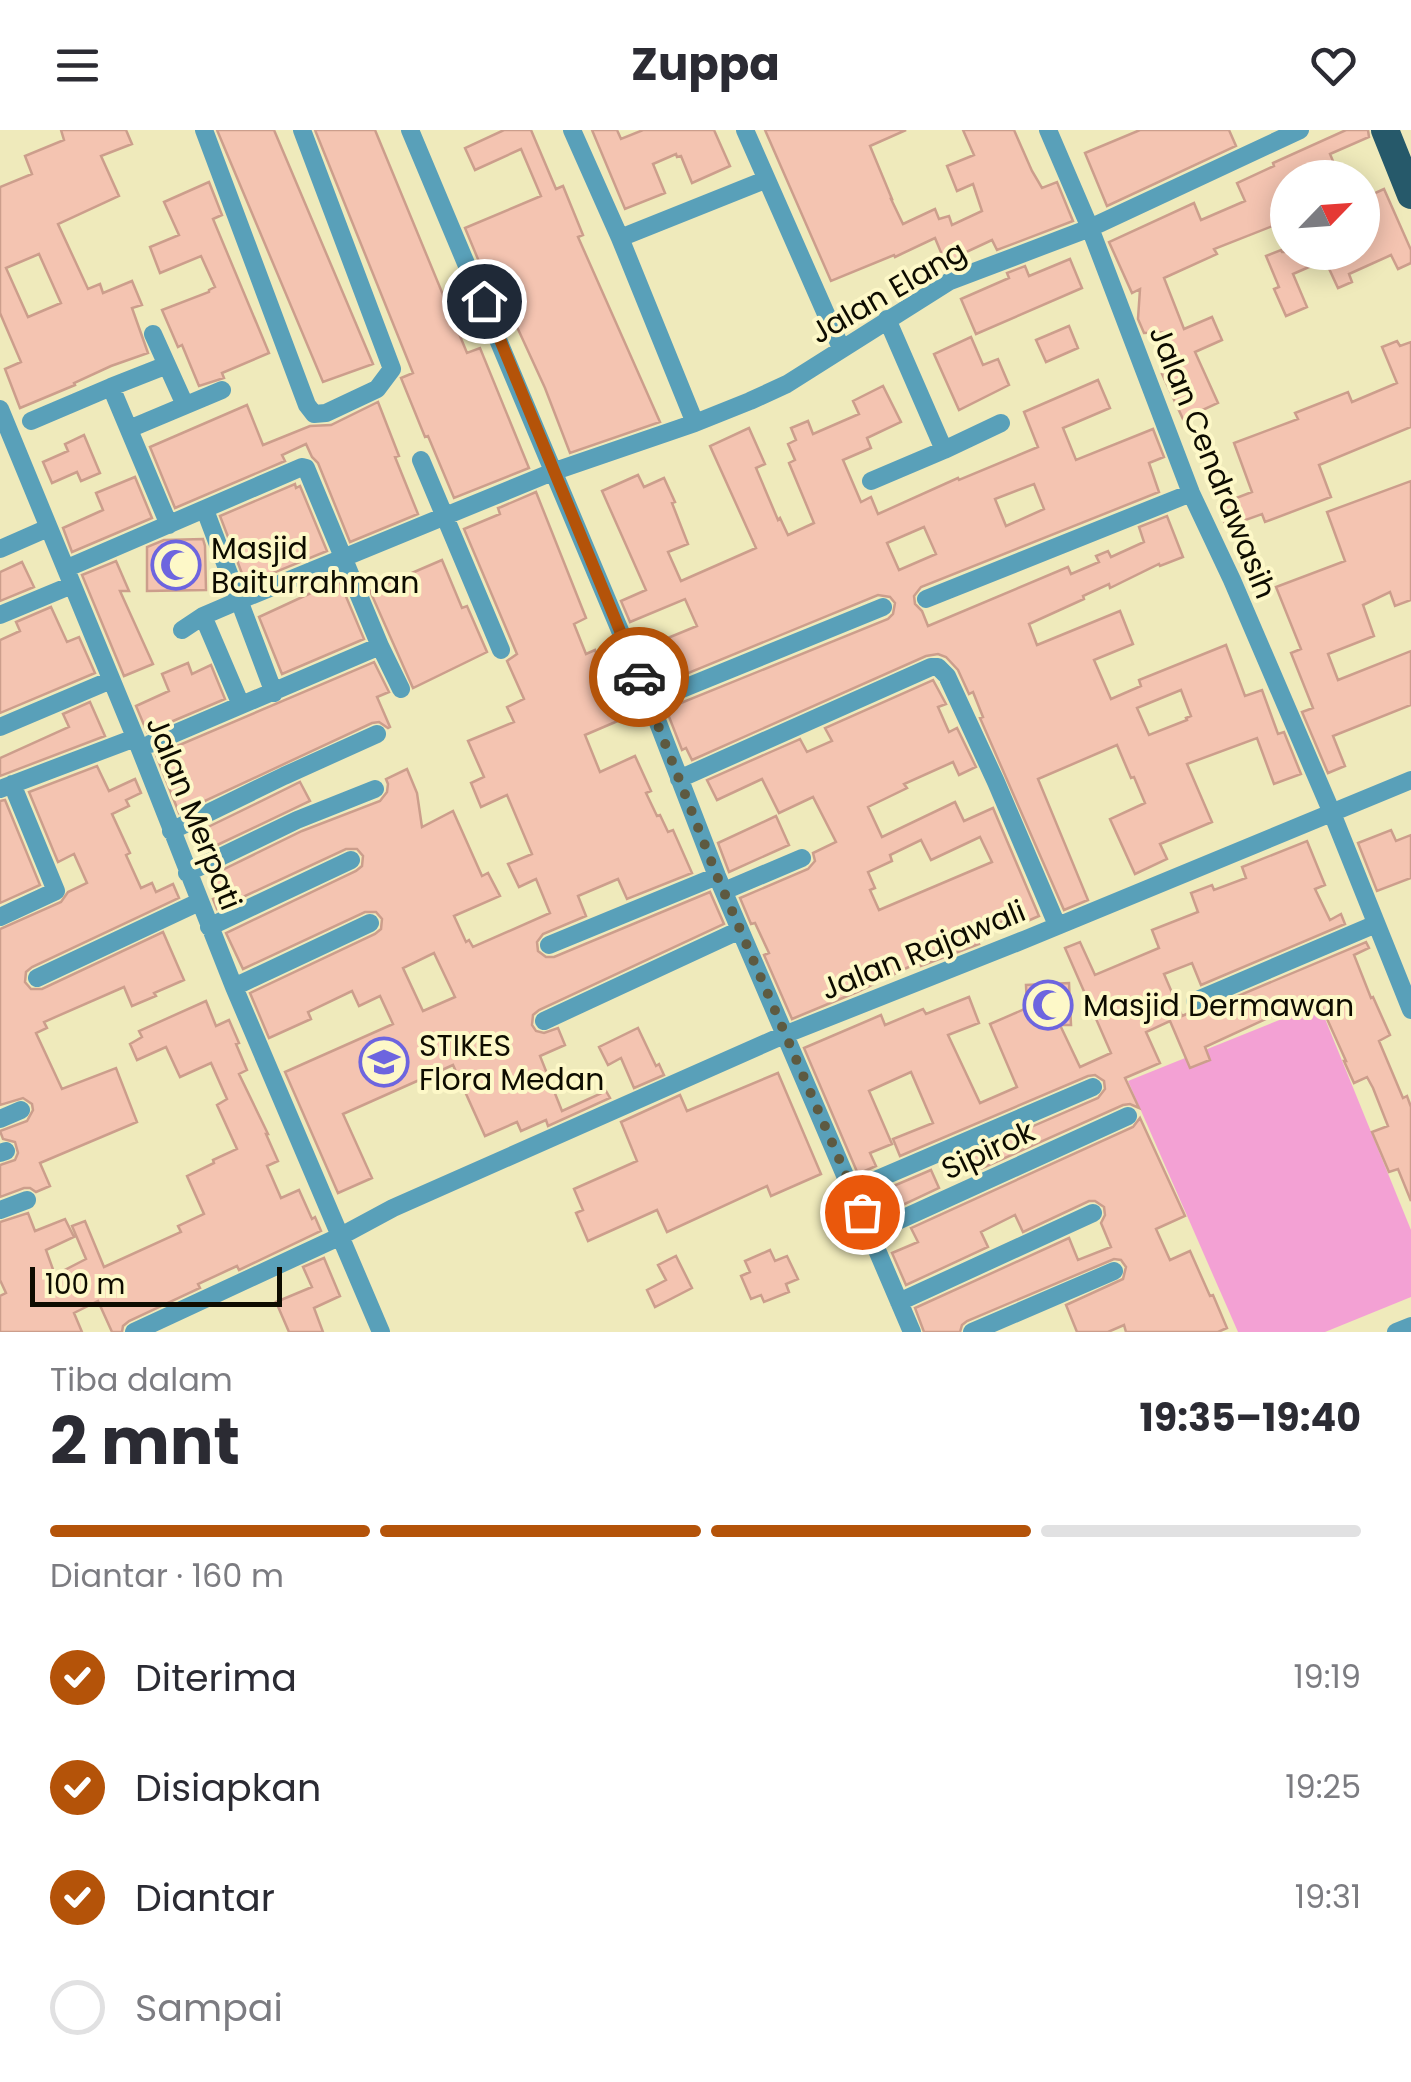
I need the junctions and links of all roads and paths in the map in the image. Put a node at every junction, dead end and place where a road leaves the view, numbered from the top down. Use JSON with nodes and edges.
{"nodes":[{"id":1,"x":204,"y":130,"type":"edge"},
{"id":2,"x":302,"y":130,"type":"edge"},
{"id":3,"x":410,"y":130,"type":"edge"},
{"id":4,"x":572,"y":130,"type":"edge"},
{"id":5,"x":745,"y":130,"type":"edge"},
{"id":6,"x":1048,"y":130,"type":"edge"},
{"id":7,"x":1300,"y":130,"type":"edge"},
{"id":8,"x":1384,"y":130,"type":"edge"},
{"id":9,"x":765,"y":180,"type":"junction"},
{"id":10,"x":1411,"y":195,"type":"edge"},
{"id":11,"x":1090,"y":228,"type":"junction"},
{"id":12,"x":620,"y":238,"type":"junction"},
{"id":13,"x":887,"y":319,"type":"junction"},
{"id":14,"x":152,"y":334,"type":"dead end"},
{"id":15,"x":842,"y":348,"type":"junction"},
{"id":16,"x":167,"y":365,"type":"junction"},
{"id":17,"x":111,"y":387,"type":"junction"},
{"id":18,"x":222,"y":390,"type":"dead end"},
{"id":19,"x":185,"y":405,"type":"junction"},
{"id":20,"x":2,"y":421,"type":"edge"},
{"id":21,"x":31,"y":421,"type":"dead end"},
{"id":22,"x":696,"y":423,"type":"junction"},
{"id":23,"x":1001,"y":423,"type":"dead end"},
{"id":24,"x":129,"y":429,"type":"junction"},
{"id":25,"x":944,"y":450,"type":"junction"},
{"id":26,"x":421,"y":460,"type":"dead end"},
{"id":27,"x":555,"y":471,"type":"junction"},
{"id":28,"x":871,"y":481,"type":"dead end"},
{"id":29,"x":1192,"y":494,"type":"junction"},
{"id":30,"x":205,"y":510,"type":"junction"},
{"id":31,"x":446,"y":517,"type":"junction"},
{"id":32,"x":168,"y":524,"type":"junction"},
{"id":33,"x":48,"y":528,"type":"junction"},
{"id":34,"x":0,"y":549,"type":"edge"},
{"id":35,"x":343,"y":559,"type":"junction"},
{"id":36,"x":72,"y":576,"type":"junction"},
{"id":37,"x":926,"y":598,"type":"dead end"},
{"id":38,"x":238,"y":601,"type":"junction"},
{"id":39,"x":883,"y":607,"type":"dead end"},
{"id":40,"x":0,"y":615,"type":"edge"},
{"id":41,"x":203,"y":616,"type":"junction"},
{"id":42,"x":182,"y":630,"type":"dead end"},
{"id":43,"x":380,"y":646,"type":"junction"},
{"id":44,"x":500,"y":650,"type":"dead end"},
{"id":45,"x":112,"y":680,"type":"junction"},
{"id":46,"x":401,"y":689,"type":"dead end"},
{"id":47,"x":274,"y":692,"type":"junction"},
{"id":48,"x":650,"y":702,"type":"junction"},
{"id":49,"x":241,"y":705,"type":"junction"},
{"id":50,"x":0,"y":727,"type":"edge"},
{"id":51,"x":378,"y":734,"type":"dead end"},
{"id":52,"x":142,"y":741,"type":"junction"},
{"id":53,"x":679,"y":778,"type":"junction"},
{"id":54,"x":1411,"y":780,"type":"edge"},
{"id":55,"x":6,"y":786,"type":"edge"},
{"id":56,"x":374,"y":788,"type":"dead end"},
{"id":57,"x":1332,"y":813,"type":"junction"},
{"id":58,"x":171,"y":832,"type":"junction"},
{"id":59,"x":802,"y":858,"type":"dead end"},
{"id":60,"x":351,"y":860,"type":"dead end"},
{"id":61,"x":187,"y":873,"type":"junction"},
{"id":62,"x":720,"y":884,"type":"junction"},
{"id":63,"x":199,"y":902,"type":"junction"},
{"id":64,"x":0,"y":917,"type":"edge"},
{"id":65,"x":370,"y":924,"type":"dead end"},
{"id":66,"x":1058,"y":924,"type":"junction"},
{"id":67,"x":1376,"y":924,"type":"junction"},
{"id":68,"x":210,"y":928,"type":"junction"},
{"id":69,"x":740,"y":930,"type":"junction"},
{"id":70,"x":550,"y":944,"type":"dead end"},
{"id":71,"x":38,"y":978,"type":"dead end"},
{"id":72,"x":234,"y":987,"type":"junction"},
{"id":73,"x":1195,"y":1001,"type":"dead end"},
{"id":74,"x":1411,"y":1010,"type":"edge"},
{"id":75,"x":544,"y":1021,"type":"dead end"},
{"id":76,"x":784,"y":1035,"type":"junction"},
{"id":77,"x":1093,"y":1087,"type":"dead end"},
{"id":78,"x":21,"y":1110,"type":"dead end"},
{"id":79,"x":1128,"y":1116,"type":"dead end"},
{"id":80,"x":0,"y":1119,"type":"edge"},
{"id":81,"x":852,"y":1190,"type":"junction"},
{"id":82,"x":27,"y":1200,"type":"dead end"},
{"id":83,"x":0,"y":1210,"type":"edge"},
{"id":84,"x":1093,"y":1213,"type":"dead end"},
{"id":85,"x":871,"y":1234,"type":"junction"},
{"id":86,"x":341,"y":1236,"type":"junction"},
{"id":87,"x":1114,"y":1272,"type":"dead end"},
{"id":88,"x":899,"y":1302,"type":"junction"},
{"id":89,"x":1411,"y":1326,"type":"edge"},
{"id":90,"x":134,"y":1332,"type":"edge"},
{"id":91,"x":381,"y":1332,"type":"edge"},
{"id":92,"x":912,"y":1332,"type":"edge"},
{"id":93,"x":972,"y":1332,"type":"edge"},
{"id":94,"x":1396,"y":1332,"type":"edge"}],
"edges":[{"from":1,"to":2,"type":"street"},
{"from":3,"to":27,"type":"street"},
{"from":4,"to":12,"type":"street"},
{"from":5,"to":9,"type":"street"},
{"from":6,"to":11,"type":"street","name":"Jalan Cendrawasih"},
{"from":7,"to":11,"type":"street","name":"Jalan Elang"},
{"from":8,"to":10,"type":"main road"},
{"from":9,"to":12,"type":"street"},
{"from":9,"to":15,"type":"street"},
{"from":11,"to":13,"type":"street","name":"Jalan Elang"},
{"from":11,"to":29,"type":"street","name":"Jalan Cendrawasih"},
{"from":12,"to":22,"type":"street"},
{"from":13,"to":15,"type":"street","name":"Jalan Elang"},
{"from":13,"to":25,"type":"street"},
{"from":14,"to":16,"type":"street"},
{"from":15,"to":22,"type":"street","name":"Jalan Elang"},
{"from":16,"to":17,"type":"street"},
{"from":16,"to":19,"type":"street"},
{"from":17,"to":21,"type":"street"},
{"from":17,"to":24,"type":"street"},
{"from":18,"to":19,"type":"street"},
{"from":19,"to":24,"type":"street"},
{"from":20,"to":33,"type":"street","name":"Jalan Merpati"},
{"from":22,"to":27,"type":"street","name":"Jalan Elang"},
{"from":23,"to":25,"type":"street"},
{"from":24,"to":32,"type":"street"},
{"from":25,"to":28,"type":"street"},
{"from":26,"to":31,"type":"street"},
{"from":27,"to":31,"type":"street","name":"Jalan Elang"},
{"from":27,"to":48,"type":"street"},
{"from":29,"to":37,"type":"street"},
{"from":29,"to":57,"type":"street","name":"Jalan Cendrawasih"},
{"from":30,"to":32,"type":"street"},
{"from":30,"to":35,"type":"street"},
{"from":30,"to":38,"type":"street"},
{"from":31,"to":35,"type":"street","name":"Jalan Elang"},
{"from":31,"to":44,"type":"street"},
{"from":32,"to":36,"type":"street"},
{"from":33,"to":34,"type":"street"},
{"from":33,"to":36,"type":"street","name":"Jalan Merpati"},
{"from":35,"to":38,"type":"street","name":"Jalan Elang"},
{"from":35,"to":43,"type":"street"},
{"from":36,"to":40,"type":"street"},
{"from":36,"to":45,"type":"street","name":"Jalan Merpati"},
{"from":38,"to":41,"type":"street","name":"Jalan Elang"},
{"from":38,"to":47,"type":"street"},
{"from":39,"to":48,"type":"street"},
{"from":41,"to":42,"type":"street","name":"Jalan Elang"},
{"from":41,"to":49,"type":"street"},
{"from":43,"to":46,"type":"street"},
{"from":43,"to":47,"type":"street"},
{"from":45,"to":50,"type":"street"},
{"from":45,"to":52,"type":"street","name":"Jalan Merpati"},
{"from":47,"to":49,"type":"street"},
{"from":48,"to":53,"type":"street"},
{"from":49,"to":52,"type":"street"},
{"from":51,"to":58,"type":"street"},
{"from":52,"to":55,"type":"street"},
{"from":52,"to":58,"type":"street","name":"Jalan Merpati"},
{"from":53,"to":62,"type":"street"},
{"from":53,"to":66,"type":"street"},
{"from":54,"to":57,"type":"street","name":"Jalan Rajawali"},
{"from":55,"to":64,"type":"street"},
{"from":56,"to":61,"type":"street"},
{"from":57,"to":66,"type":"street","name":"Jalan Rajawali"},
{"from":57,"to":67,"type":"street","name":"Jalan Cendrawasih"},
{"from":58,"to":61,"type":"street","name":"Jalan Merpati"},
{"from":59,"to":62,"type":"street"},
{"from":60,"to":68,"type":"street"},
{"from":61,"to":63,"type":"street","name":"Jalan Merpati"},
{"from":62,"to":69,"type":"street"},
{"from":62,"to":70,"type":"street"},
{"from":63,"to":68,"type":"street","name":"Jalan Merpati"},
{"from":63,"to":71,"type":"street"},
{"from":65,"to":72,"type":"street"},
{"from":66,"to":76,"type":"street","name":"Jalan Rajawali"},
{"from":67,"to":73,"type":"street"},
{"from":67,"to":74,"type":"street","name":"Jalan Cendrawasih"},
{"from":68,"to":72,"type":"street","name":"Jalan Merpati"},
{"from":69,"to":75,"type":"street"},
{"from":69,"to":76,"type":"street"},
{"from":72,"to":86,"type":"street","name":"Jalan Merpati"},
{"from":76,"to":81,"type":"street"},
{"from":76,"to":86,"type":"street","name":"Jalan Rajawali"},
{"from":77,"to":81,"type":"street"},
{"from":78,"to":80,"type":"street"},
{"from":79,"to":85,"type":"street","name":"Sipirok"},
{"from":81,"to":85,"type":"street"},
{"from":82,"to":83,"type":"street"},
{"from":84,"to":88,"type":"street"},
{"from":85,"to":88,"type":"street"},
{"from":86,"to":90,"type":"street","name":"Jalan Rajawali"},
{"from":86,"to":91,"type":"street","name":"Jalan Merpati"},
{"from":87,"to":93,"type":"street"},
{"from":88,"to":92,"type":"street"},
{"from":89,"to":94,"type":"street"}]}
